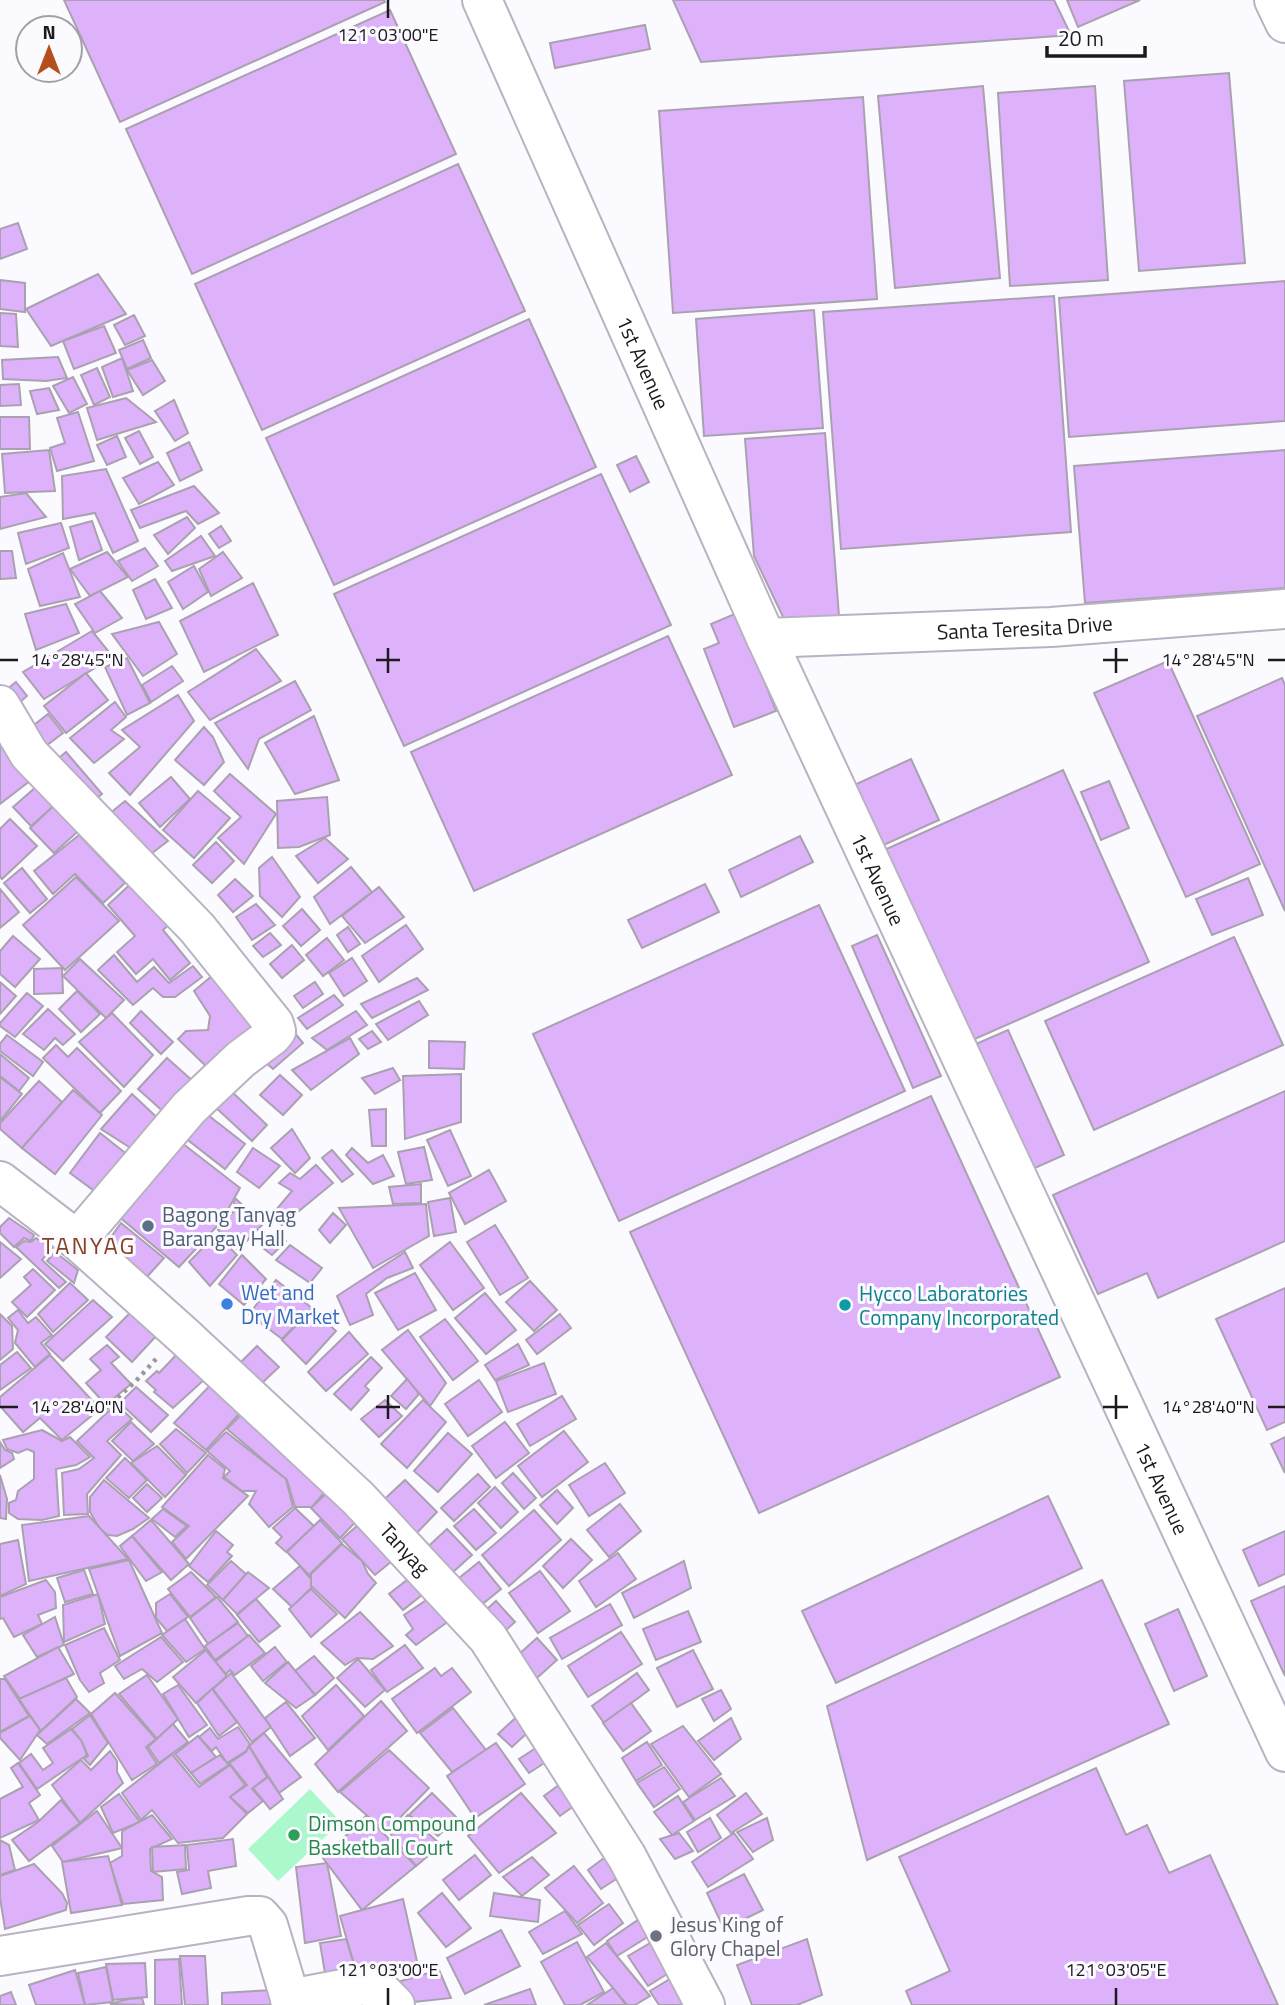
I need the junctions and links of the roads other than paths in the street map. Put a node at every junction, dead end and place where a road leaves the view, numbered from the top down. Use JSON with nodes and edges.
{"nodes":[{"id":1,"x":482,"y":0,"type":"edge"},
{"id":2,"x":1275,"y":0,"type":"edge"},
{"id":3,"x":1285,"y":23,"type":"edge"},
{"id":4,"x":1285,"y":609,"type":"edge"},
{"id":5,"x":766,"y":638,"type":"junction"},
{"id":6,"x":0,"y":705,"type":"edge"},
{"id":7,"x":0,"y":1181,"type":"edge"},
{"id":8,"x":77,"y":1240,"type":"junction"},
{"id":9,"x":1285,"y":1752,"type":"edge"},
{"id":10,"x":0,"y":1955,"type":"edge"},
{"id":11,"x":291,"y":2002,"type":"edge"},
{"id":12,"x":395,"y":2005,"type":"edge"},
{"id":13,"x":705,"y":2005,"type":"edge"}],
"edges":[{"from":1,"to":5,"type":"street","name":"1st Avenue"},
{"from":2,"to":3,"type":"street"},
{"from":4,"to":5,"type":"street","name":"Santa Teresita Drive"},
{"from":5,"to":9,"type":"street","name":"1st Avenue"},
{"from":6,"to":8,"type":"street"},
{"from":7,"to":8,"type":"street","name":"Tanyag"},
{"from":8,"to":13,"type":"street","name":"Tanyag"},
{"from":10,"to":11,"type":"street"},
{"from":11,"to":12,"type":"street"}]}
